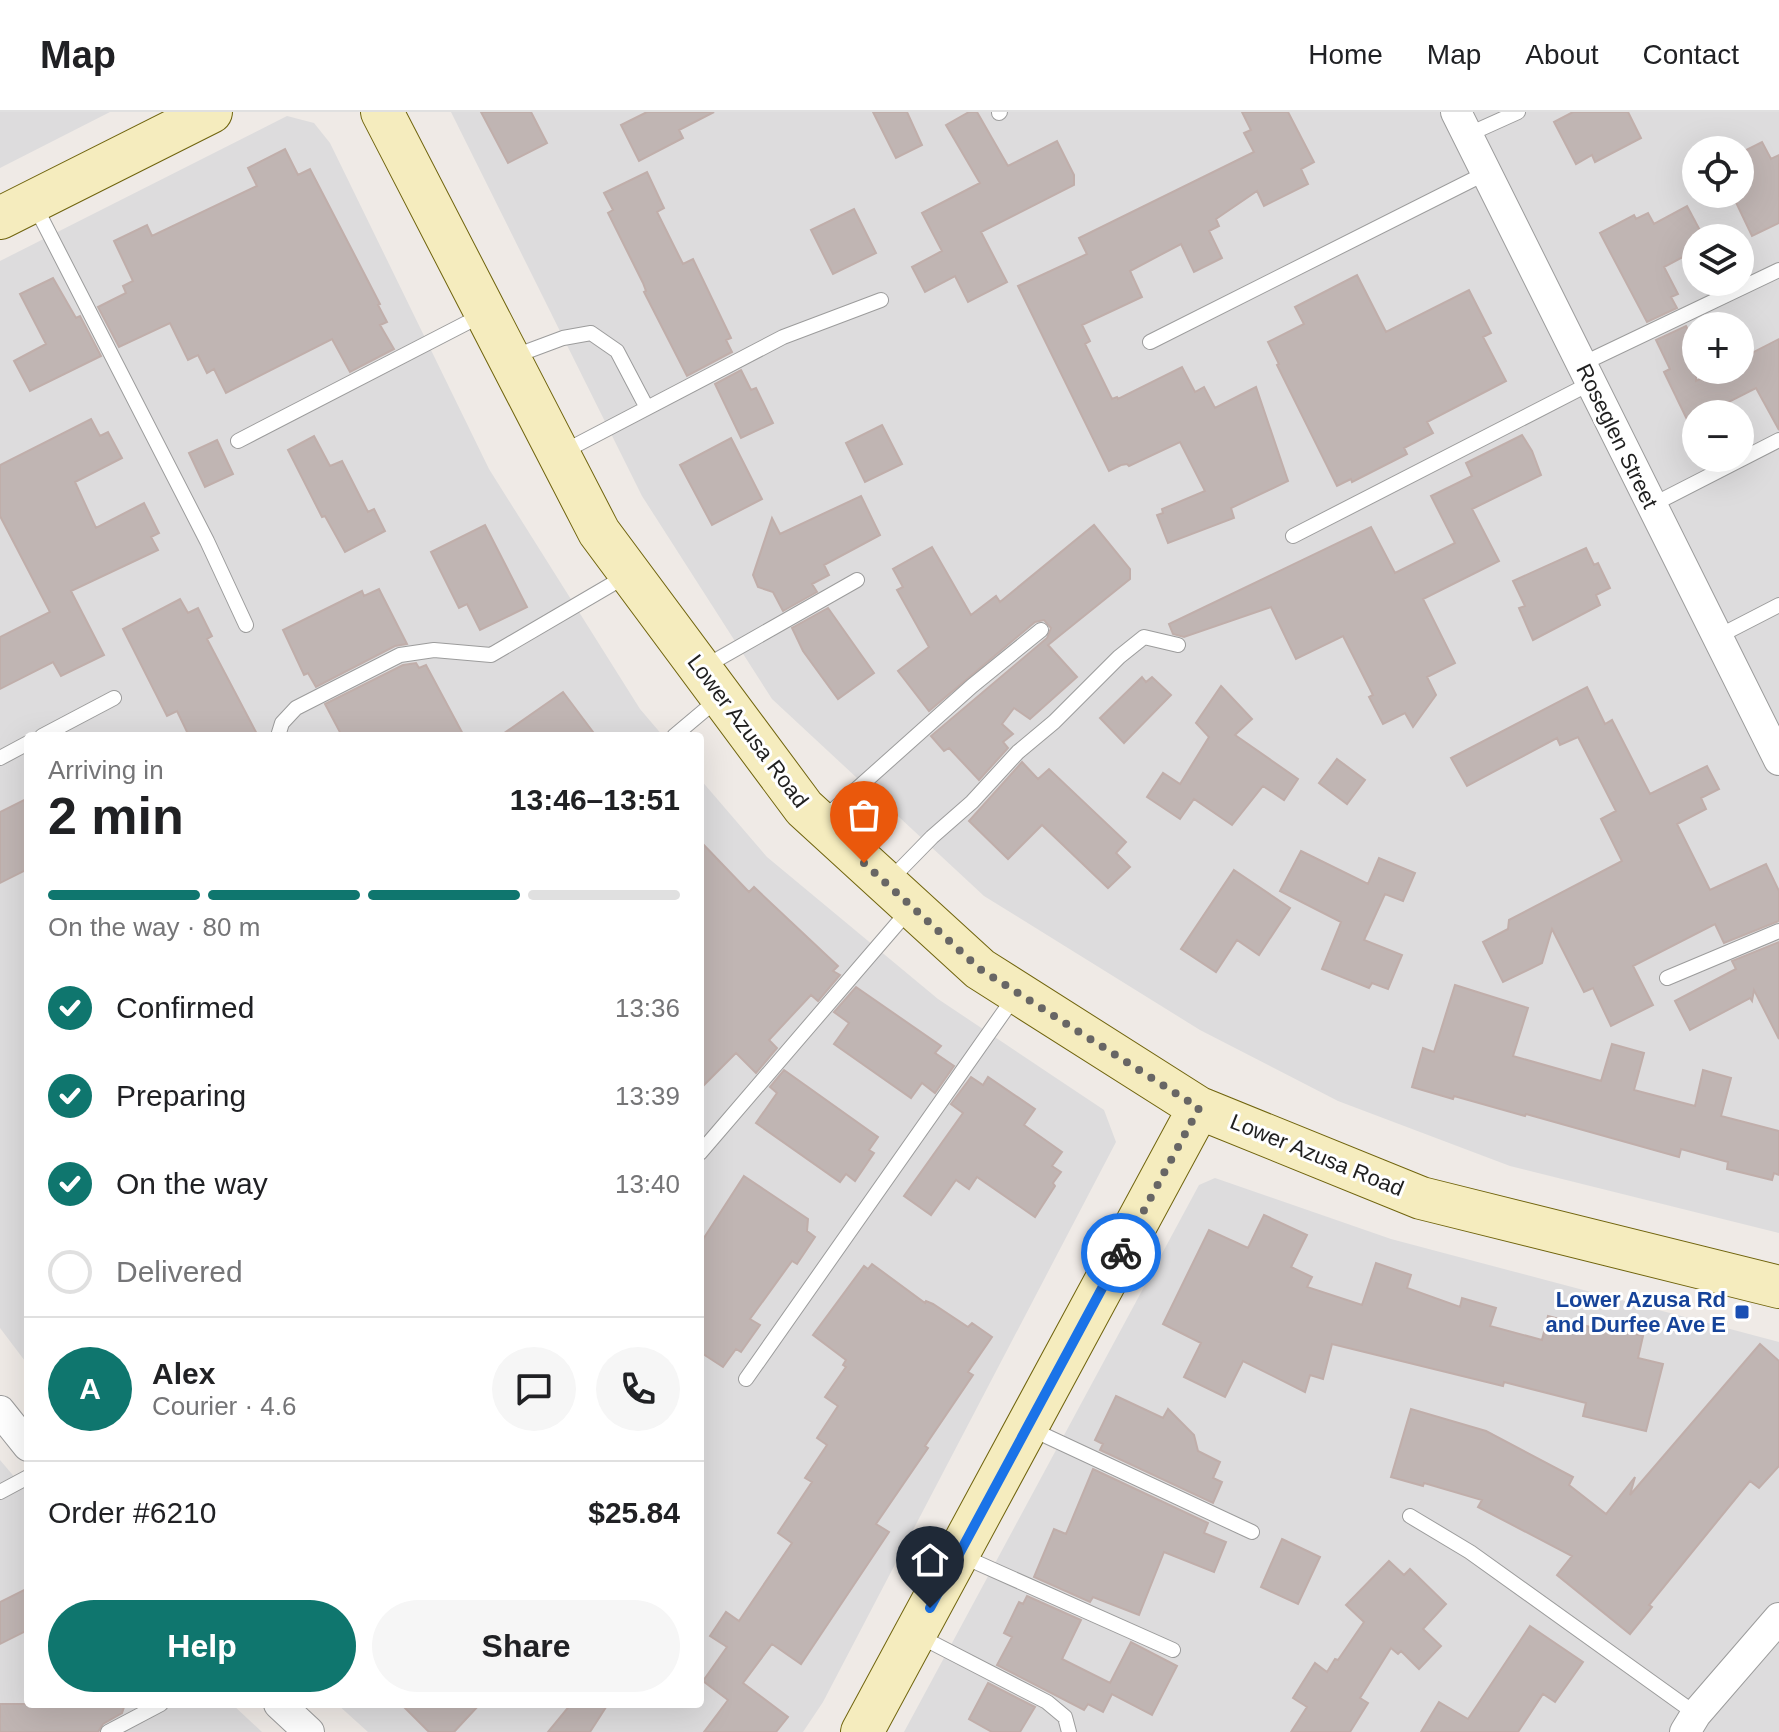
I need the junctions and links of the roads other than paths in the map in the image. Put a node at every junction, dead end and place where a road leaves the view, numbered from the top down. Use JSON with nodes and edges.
{"nodes":[{"id":1,"x":211,"y":112,"type":"edge"},
{"id":2,"x":382,"y":112,"type":"edge"},
{"id":3,"x":1518,"y":112,"type":"edge"},
{"id":4,"x":1462,"y":124,"type":"edge"},
{"id":5,"x":1486,"y":173,"type":"junction"},
{"id":6,"x":16,"y":210,"type":"edge"},
{"id":7,"x":1779,"y":270,"type":"edge"},
{"id":8,"x":881,"y":300,"type":"dead end"},
{"id":9,"x":486,"y":313,"type":"junction"},
{"id":10,"x":1150,"y":342,"type":"dead end"},
{"id":11,"x":509,"y":358,"type":"junction"},
{"id":12,"x":1586,"y":374,"type":"junction"},
{"id":13,"x":647,"y":408,"type":"junction"},
{"id":14,"x":1779,"y":440,"type":"edge"},
{"id":15,"x":238,"y":441,"type":"dead end"},
{"id":16,"x":559,"y":454,"type":"junction"},
{"id":17,"x":1652,"y":505,"type":"junction"},
{"id":18,"x":1293,"y":536,"type":"dead end"},
{"id":19,"x":630,"y":574,"type":"junction"},
{"id":20,"x":857,"y":580,"type":"dead end"},
{"id":21,"x":1779,"y":605,"type":"edge"},
{"id":22,"x":246,"y":625,"type":"dead end"},
{"id":23,"x":1041,"y":630,"type":"dead end"},
{"id":24,"x":1717,"y":637,"type":"junction"},
{"id":25,"x":1178,"y":645,"type":"dead end"},
{"id":26,"x":711,"y":683,"type":"junction"},
{"id":27,"x":114,"y":698,"type":"dead end"},
{"id":28,"x":50,"y":732,"type":"edge"},
{"id":29,"x":279,"y":732,"type":"edge"},
{"id":30,"x":677,"y":732,"type":"edge"},
{"id":31,"x":24,"y":745,"type":"edge"},
{"id":32,"x":0,"y":758,"type":"edge"},
{"id":33,"x":1779,"y":760,"type":"edge"},
{"id":34,"x":819,"y":822,"type":"junction"},
{"id":35,"x":899,"y":895,"type":"junction"},
{"id":36,"x":1779,"y":931,"type":"edge"},
{"id":37,"x":1667,"y":978,"type":"dead end"},
{"id":38,"x":1017,"y":993,"type":"junction"},
{"id":39,"x":1199,"y":1108,"type":"junction"},
{"id":40,"x":704,"y":1148,"type":"edge"},
{"id":41,"x":1779,"y":1287,"type":"edge"},
{"id":42,"x":746,"y":1379,"type":"dead end"},
{"id":43,"x":0,"y":1411,"type":"edge"},
{"id":44,"x":1027,"y":1427,"type":"junction"},
{"id":45,"x":24,"y":1441,"type":"edge"},
{"id":46,"x":24,"y":1479,"type":"edge"},
{"id":47,"x":0,"y":1492,"type":"edge"},
{"id":48,"x":1410,"y":1516,"type":"dead end"},
{"id":49,"x":1252,"y":1532,"type":"dead end"},
{"id":50,"x":958,"y":1554,"type":"junction"},
{"id":51,"x":1779,"y":1618,"type":"edge"},
{"id":52,"x":915,"y":1634,"type":"junction"},
{"id":53,"x":1173,"y":1650,"type":"dead end"},
{"id":54,"x":153,"y":1708,"type":"edge"},
{"id":55,"x":283,"y":1708,"type":"edge"},
{"id":56,"x":1691,"y":1723,"type":"edge"},
{"id":57,"x":869,"y":1727,"type":"edge"},
{"id":58,"x":108,"y":1732,"type":"edge"},
{"id":59,"x":309,"y":1732,"type":"edge"},
{"id":60,"x":1069,"y":1732,"type":"edge"}],
"edges":[{"from":1,"to":6,"type":"main road"},
{"from":2,"to":9,"type":"main road","name":"Lower Azusa Road"},
{"from":3,"to":4,"type":"lane"},
{"from":4,"to":5,"type":"street","name":"Roseglen Street"},
{"from":5,"to":10,"type":"lane"},
{"from":5,"to":12,"type":"street","name":"Roseglen Street"},
{"from":6,"to":22,"type":"lane"},
{"from":7,"to":12,"type":"lane"},
{"from":8,"to":13,"type":"lane"},
{"from":9,"to":11,"type":"main road","name":"Lower Azusa Road"},
{"from":9,"to":15,"type":"lane"},
{"from":11,"to":13,"type":"lane"},
{"from":11,"to":16,"type":"main road","name":"Lower Azusa Road"},
{"from":12,"to":17,"type":"street","name":"Roseglen Street"},
{"from":12,"to":18,"type":"lane"},
{"from":13,"to":16,"type":"lane"},
{"from":14,"to":17,"type":"lane"},
{"from":16,"to":19,"type":"main road","name":"Lower Azusa Road"},
{"from":17,"to":24,"type":"street","name":"Roseglen Street"},
{"from":19,"to":26,"type":"main road","name":"Lower Azusa Road"},
{"from":19,"to":29,"type":"lane"},
{"from":20,"to":26,"type":"lane"},
{"from":21,"to":24,"type":"lane"},
{"from":23,"to":34,"type":"lane"},
{"from":24,"to":33,"type":"street","name":"Roseglen Street"},
{"from":25,"to":35,"type":"lane"},
{"from":26,"to":30,"type":"lane"},
{"from":26,"to":34,"type":"main road","name":"Lower Azusa Road"},
{"from":27,"to":28,"type":"lane"},
{"from":31,"to":32,"type":"lane"},
{"from":34,"to":35,"type":"main road","name":"Lower Azusa Road"},
{"from":35,"to":38,"type":"main road","name":"Lower Azusa Road"},
{"from":35,"to":40,"type":"lane"},
{"from":36,"to":37,"type":"lane"},
{"from":38,"to":39,"type":"main road","name":"Lower Azusa Road"},
{"from":38,"to":42,"type":"lane"},
{"from":39,"to":41,"type":"main road","name":"Lower Azusa Road"},
{"from":39,"to":44,"type":"main road"},
{"from":43,"to":45,"type":"street"},
{"from":44,"to":49,"type":"lane"},
{"from":44,"to":50,"type":"main road"},
{"from":46,"to":47,"type":"lane"},
{"from":48,"to":56,"type":"lane"},
{"from":50,"to":52,"type":"main road"},
{"from":50,"to":53,"type":"lane"},
{"from":51,"to":56,"type":"street"},
{"from":52,"to":57,"type":"main road"},
{"from":52,"to":60,"type":"lane"},
{"from":54,"to":58,"type":"lane"},
{"from":55,"to":59,"type":"street"}]}
